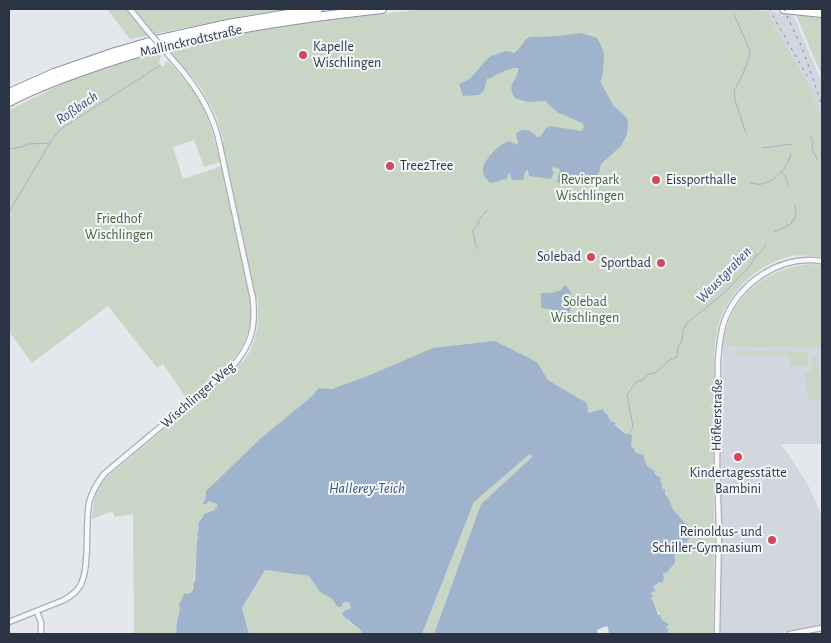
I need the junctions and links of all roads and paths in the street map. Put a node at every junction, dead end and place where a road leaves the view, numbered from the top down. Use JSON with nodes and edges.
{"nodes":[{"id":1,"x":130,"y":9,"type":"edge"},
{"id":2,"x":318,"y":9,"type":"edge"},
{"id":3,"x":382,"y":9,"type":"edge"},
{"id":4,"x":784,"y":9,"type":"edge"},
{"id":5,"x":822,"y":13,"type":"edge"},
{"id":6,"x":9,"y":93,"type":"edge"},
{"id":7,"x":9,"y":102,"type":"edge"},
{"id":8,"x":822,"y":261,"type":"edge"},
{"id":9,"x":37,"y":612,"type":"junction"},
{"id":10,"x":9,"y":622,"type":"edge"},
{"id":11,"x":822,"y":628,"type":"edge"},
{"id":12,"x":41,"y":634,"type":"edge"},
{"id":13,"x":717,"y":634,"type":"edge"},
{"id":14,"x":790,"y":634,"type":"edge"}],
"edges":[{"from":1,"to":9,"type":"street","name":"Wischlinger Weg","bridge":true},
{"from":2,"to":6,"type":"highway","name":"Mallinckrodtstraße"},
{"from":3,"to":7,"type":"highway","name":"Mallinckrodtstraße"},
{"from":4,"to":5,"type":"highway"},
{"from":8,"to":13,"type":"street","name":"Höfkerstraße"},
{"from":9,"to":10,"type":"street","name":"Wischlinger Weg"},
{"from":9,"to":12,"type":"street"},
{"from":11,"to":14,"type":"street"}]}
